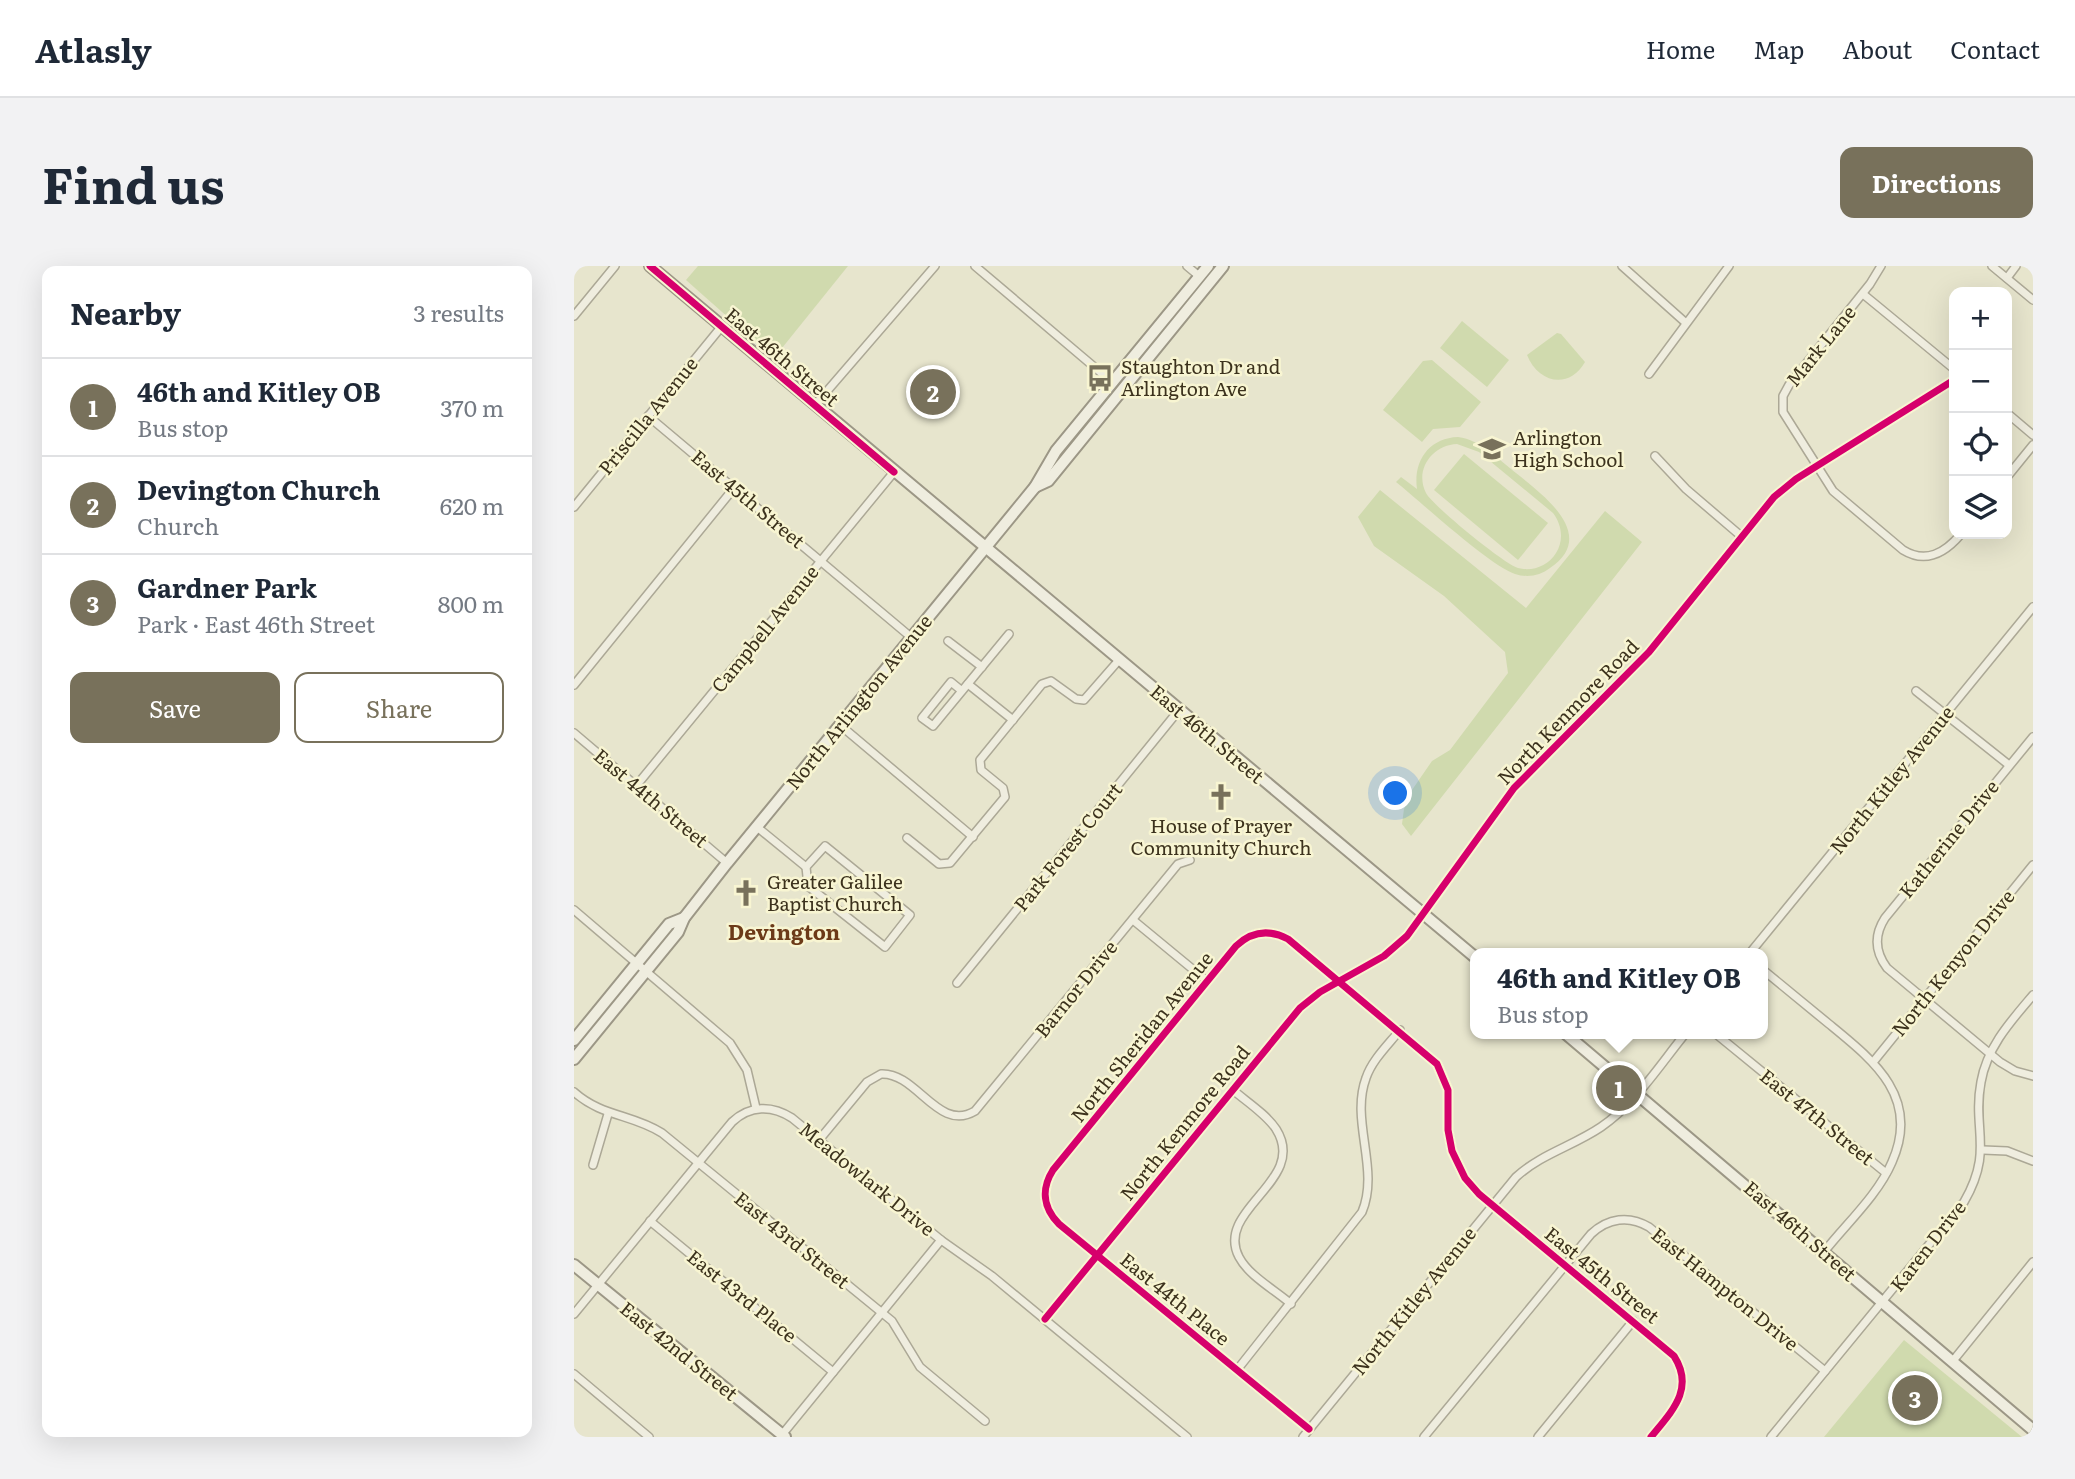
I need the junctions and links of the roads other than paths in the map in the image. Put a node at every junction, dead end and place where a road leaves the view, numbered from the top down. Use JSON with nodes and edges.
{"nodes":[{"id":1,"x":615,"y":266,"type":"edge"},
{"id":2,"x":650,"y":266,"type":"edge"},
{"id":3,"x":936,"y":266,"type":"edge"},
{"id":4,"x":975,"y":266,"type":"edge"},
{"id":5,"x":1187,"y":266,"type":"edge"},
{"id":6,"x":1208,"y":266,"type":"edge"},
{"id":7,"x":1223,"y":266,"type":"edge"},
{"id":8,"x":1622,"y":266,"type":"edge"},
{"id":9,"x":1729,"y":266,"type":"edge"},
{"id":10,"x":1881,"y":266,"type":"edge"},
{"id":11,"x":1992,"y":266,"type":"edge"},
{"id":12,"x":2017,"y":266,"type":"edge"},
{"id":13,"x":1199,"y":276,"type":"junction"},
{"id":14,"x":2007,"y":278,"type":"junction"},
{"id":15,"x":1863,"y":294,"type":"junction"},
{"id":16,"x":2033,"y":300,"type":"edge"},
{"id":17,"x":574,"y":316,"type":"edge"},
{"id":18,"x":1686,"y":323,"type":"junction"},
{"id":19,"x":722,"y":326,"type":"junction"},
{"id":20,"x":1949,"y":365,"type":"edge"},
{"id":21,"x":1650,"y":374,"type":"dead end"},
{"id":22,"x":1112,"y":382,"type":"junction"},
{"id":23,"x":1949,"y":383,"type":"edge"},
{"id":24,"x":815,"y":405,"type":"junction"},
{"id":25,"x":648,"y":415,"type":"junction"},
{"id":26,"x":2012,"y":417,"type":"edge"},
{"id":27,"x":2033,"y":435,"type":"edge"},
{"id":28,"x":2033,"y":445,"type":"edge"},
{"id":29,"x":1655,"y":456,"type":"dead end"},
{"id":30,"x":1816,"y":467,"type":"junction"},
{"id":31,"x":894,"y":472,"type":"junction"},
{"id":32,"x":2008,"y":476,"type":"edge"},
{"id":33,"x":734,"y":488,"type":"junction"},
{"id":34,"x":1035,"y":488,"type":"junction"},
{"id":35,"x":574,"y":507,"type":"edge"},
{"id":36,"x":1741,"y":536,"type":"junction"},
{"id":37,"x":1956,"y":539,"type":"edge"},
{"id":38,"x":985,"y":548,"type":"junction"},
{"id":39,"x":821,"y":561,"type":"junction"},
{"id":40,"x":2033,"y":607,"type":"edge"},
{"id":41,"x":1009,"y":634,"type":"dead end"},
{"id":42,"x":912,"y":638,"type":"junction"},
{"id":43,"x":948,"y":642,"type":"dead end"},
{"id":44,"x":1119,"y":660,"type":"junction"},
{"id":45,"x":982,"y":667,"type":"junction"},
{"id":46,"x":968,"y":684,"type":"junction"},
{"id":47,"x":574,"y":685,"type":"edge"},
{"id":48,"x":962,"y":691,"type":"junction"},
{"id":49,"x":1916,"y":691,"type":"dead end"},
{"id":50,"x":1180,"y":710,"type":"junction"},
{"id":51,"x":1946,"y":714,"type":"junction"},
{"id":52,"x":1013,"y":720,"type":"junction"},
{"id":53,"x":840,"y":725,"type":"junction"},
{"id":54,"x":574,"y":733,"type":"edge"},
{"id":55,"x":2033,"y":737,"type":"edge"},
{"id":56,"x":2009,"y":765,"type":"junction"},
{"id":57,"x":636,"y":786,"type":"junction"},
{"id":58,"x":757,"y":827,"type":"junction"},
{"id":59,"x":973,"y":837,"type":"junction"},
{"id":60,"x":907,"y":838,"type":"dead end"},
{"id":61,"x":1190,"y":860,"type":"dead end"},
{"id":62,"x":727,"y":863,"type":"junction"},
{"id":63,"x":2033,"y":865,"type":"edge"},
{"id":64,"x":806,"y":867,"type":"junction"},
{"id":65,"x":574,"y":910,"type":"edge"},
{"id":66,"x":1424,"y":915,"type":"junction"},
{"id":67,"x":1133,"y":920,"type":"junction"},
{"id":68,"x":1754,"y":948,"type":"edge"},
{"id":69,"x":1470,"y":954,"type":"edge"},
{"id":70,"x":642,"y":967,"type":"junction"},
{"id":71,"x":1768,"y":975,"type":"edge"},
{"id":72,"x":1207,"y":981,"type":"junction"},
{"id":73,"x":1340,"y":981,"type":"junction"},
{"id":74,"x":957,"y":983,"type":"dead end"},
{"id":75,"x":2033,"y":995,"type":"edge"},
{"id":76,"x":1924,"y":999,"type":"junction"},
{"id":77,"x":1400,"y":1030,"type":"junction"},
{"id":78,"x":1572,"y":1039,"type":"edge"},
{"id":79,"x":1681,"y":1039,"type":"edge"},
{"id":80,"x":1722,"y":1039,"type":"edge"},
{"id":81,"x":574,"y":1040,"type":"edge"},
{"id":82,"x":1990,"y":1054,"type":"junction"},
{"id":83,"x":574,"y":1059,"type":"edge"},
{"id":84,"x":1874,"y":1060,"type":"junction"},
{"id":85,"x":2033,"y":1076,"type":"edge"},
{"id":86,"x":1233,"y":1090,"type":"junction"},
{"id":87,"x":574,"y":1092,"type":"edge"},
{"id":88,"x":1637,"y":1093,"type":"junction"},
{"id":89,"x":756,"y":1108,"type":"junction"},
{"id":90,"x":608,"y":1114,"type":"junction"},
{"id":91,"x":819,"y":1140,"type":"junction"},
{"id":92,"x":1983,"y":1150,"type":"junction"},
{"id":93,"x":2033,"y":1161,"type":"edge"},
{"id":94,"x":698,"y":1163,"type":"junction"},
{"id":95,"x":593,"y":1165,"type":"dead end"},
{"id":96,"x":1886,"y":1173,"type":"junction"},
{"id":97,"x":1048,"y":1180,"type":"joint"},
{"id":98,"x":1492,"y":1205,"type":"junction"},
{"id":99,"x":650,"y":1221,"type":"junction"},
{"id":100,"x":941,"y":1240,"type":"junction"},
{"id":101,"x":1824,"y":1252,"type":"junction"},
{"id":102,"x":1097,"y":1255,"type":"junction"},
{"id":103,"x":2033,"y":1262,"type":"edge"},
{"id":104,"x":574,"y":1265,"type":"edge"},
{"id":105,"x":1565,"y":1265,"type":"junction"},
{"id":106,"x":598,"y":1285,"type":"junction"},
{"id":107,"x":1291,"y":1304,"type":"junction"},
{"id":108,"x":1883,"y":1304,"type":"junction"},
{"id":109,"x":882,"y":1312,"type":"junction"},
{"id":110,"x":574,"y":1314,"type":"edge"},
{"id":111,"x":1045,"y":1319,"type":"junction"},
{"id":112,"x":1633,"y":1321,"type":"junction"},
{"id":113,"x":1951,"y":1362,"type":"junction"},
{"id":114,"x":1237,"y":1370,"type":"junction"},
{"id":115,"x":1825,"y":1371,"type":"junction"},
{"id":116,"x":834,"y":1372,"type":"junction"},
{"id":117,"x":574,"y":1374,"type":"edge"},
{"id":118,"x":985,"y":1421,"type":"dead end"},
{"id":119,"x":2032,"y":1426,"type":"edge"},
{"id":120,"x":1309,"y":1429,"type":"junction"},
{"id":121,"x":783,"y":1436,"type":"edge"},
{"id":122,"x":649,"y":1437,"type":"edge"},
{"id":123,"x":1187,"y":1437,"type":"edge"},
{"id":124,"x":1303,"y":1437,"type":"edge"},
{"id":125,"x":1424,"y":1437,"type":"edge"},
{"id":126,"x":1538,"y":1437,"type":"edge"},
{"id":127,"x":1651,"y":1437,"type":"edge"},
{"id":128,"x":1771,"y":1437,"type":"edge"}],
"edges":[{"from":1,"to":17,"type":"street"},
{"from":2,"to":19,"type":"main road","name":"East 46th Street"},
{"from":3,"to":24,"type":"street"},
{"from":4,"to":22,"type":"street"},
{"from":5,"to":13,"type":"street"},
{"from":6,"to":13,"type":"main road","name":"North Arlington Avenue"},
{"from":7,"to":34,"type":"main road","name":"North Arlington Avenue"},
{"from":8,"to":18,"type":"street"},
{"from":9,"to":18,"type":"street"},
{"from":10,"to":15,"type":"street","name":"Mark Lane"},
{"from":11,"to":14,"type":"street"},
{"from":12,"to":14,"type":"street"},
{"from":13,"to":22,"type":"main road","name":"North Arlington Avenue"},
{"from":14,"to":16,"type":"street"},
{"from":15,"to":20,"type":"street"},
{"from":15,"to":30,"type":"street","name":"Mark Lane"},
{"from":18,"to":21,"type":"street"},
{"from":19,"to":24,"type":"main road","name":"East 46th Street"},
{"from":19,"to":25,"type":"street","name":"Priscilla Avenue"},
{"from":22,"to":34,"type":"main road","name":"North Arlington Avenue"},
{"from":23,"to":30,"type":"street","name":"North Kenmore Road"},
{"from":24,"to":31,"type":"main road","name":"East 46th Street"},
{"from":25,"to":33,"type":"street","name":"East 45th Street"},
{"from":25,"to":35,"type":"street","name":"Priscilla Avenue"},
{"from":26,"to":27,"type":"street"},
{"from":28,"to":32,"type":"street"},
{"from":29,"to":36,"type":"street"},
{"from":30,"to":36,"type":"street","name":"North Kenmore Road"},
{"from":30,"to":37,"type":"street","name":"Mark Lane"},
{"from":31,"to":38,"type":"main road","name":"East 46th Street"},
{"from":31,"to":39,"type":"street","name":"Campbell Avenue"},
{"from":33,"to":39,"type":"street","name":"East 45th Street"},
{"from":33,"to":47,"type":"street"},
{"from":34,"to":38,"type":"main road","name":"North Arlington Avenue"},
{"from":36,"to":66,"type":"street","name":"North Kenmore Road"},
{"from":38,"to":42,"type":"main road","name":"North Arlington Avenue"},
{"from":38,"to":44,"type":"main road","name":"East 46th Street"},
{"from":39,"to":42,"type":"street","name":"East 45th Street"},
{"from":39,"to":57,"type":"street","name":"Campbell Avenue"},
{"from":40,"to":51,"type":"street","name":"North Kitley Avenue"},
{"from":41,"to":45,"type":"street"},
{"from":42,"to":53,"type":"main road","name":"North Arlington Avenue"},
{"from":43,"to":45,"type":"street"},
{"from":44,"to":50,"type":"main road","name":"East 46th Street"},
{"from":44,"to":52,"type":"street"},
{"from":45,"to":46,"type":"street"},
{"from":46,"to":48,"type":"street"},
{"from":46,"to":52,"type":"street"},
{"from":48,"to":48,"type":"street"},
{"from":49,"to":51,"type":"street"},
{"from":50,"to":66,"type":"main road","name":"East 46th Street"},
{"from":50,"to":74,"type":"street","name":"Park Forest Court"},
{"from":51,"to":56,"type":"street"},
{"from":51,"to":68,"type":"street","name":"North Kitley Avenue"},
{"from":52,"to":59,"type":"street"},
{"from":53,"to":58,"type":"main road","name":"North Arlington Avenue"},
{"from":53,"to":59,"type":"street"},
{"from":54,"to":57,"type":"street","name":"East 44th Street"},
{"from":55,"to":56,"type":"street","name":"Katherine Drive"},
{"from":56,"to":76,"type":"street","name":"Katherine Drive"},
{"from":57,"to":62,"type":"street","name":"East 44th Street"},
{"from":58,"to":62,"type":"main road","name":"North Arlington Avenue"},
{"from":58,"to":64,"type":"street"},
{"from":59,"to":60,"type":"street"},
{"from":61,"to":67,"type":"street","name":"Barnor Drive"},
{"from":62,"to":70,"type":"main road","name":"North Arlington Avenue"},
{"from":63,"to":76,"type":"street","name":"North Kenyon Drive"},
{"from":64,"to":64,"type":"street"},
{"from":65,"to":70,"type":"street"},
{"from":66,"to":69,"type":"main road","name":"East 46th Street"},
{"from":66,"to":73,"type":"street","name":"North Kenmore Road"},
{"from":67,"to":72,"type":"street"},
{"from":67,"to":91,"type":"street","name":"Barnor Drive"},
{"from":70,"to":81,"type":"main road","name":"North Arlington Avenue"},
{"from":70,"to":83,"type":"main road","name":"North Arlington Avenue"},
{"from":70,"to":89,"type":"street"},
{"from":71,"to":84,"type":"street"},
{"from":72,"to":73,"type":"street","name":"North Sheridan Avenue"},
{"from":72,"to":97,"type":"street","name":"North Sheridan Avenue"},
{"from":73,"to":77,"type":"street"},
{"from":73,"to":86,"type":"street","name":"North Kenmore Road"},
{"from":75,"to":82,"type":"street","name":"Karen Drive"},
{"from":76,"to":82,"type":"street"},
{"from":76,"to":84,"type":"street","name":"North Kenyon Drive"},
{"from":77,"to":98,"type":"street"},
{"from":77,"to":107,"type":"street"},
{"from":78,"to":88,"type":"main road","name":"East 46th Street"},
{"from":79,"to":88,"type":"street","name":"North Kitley Avenue"},
{"from":80,"to":96,"type":"street","name":"East 47th Street"},
{"from":82,"to":85,"type":"street"},
{"from":82,"to":92,"type":"street","name":"Karen Drive"},
{"from":84,"to":96,"type":"street"},
{"from":86,"to":102,"type":"street","name":"North Kenmore Road"},
{"from":86,"to":107,"type":"street"},
{"from":87,"to":90,"type":"street","name":"East 43rd Street"},
{"from":88,"to":98,"type":"street","name":"North Kitley Avenue"},
{"from":88,"to":101,"type":"main road","name":"East 46th Street"},
{"from":89,"to":91,"type":"street","name":"Meadowlark Drive"},
{"from":89,"to":94,"type":"street"},
{"from":90,"to":94,"type":"street","name":"East 43rd Street"},
{"from":90,"to":95,"type":"street"},
{"from":91,"to":100,"type":"street","name":"Meadowlark Drive"},
{"from":92,"to":93,"type":"street"},
{"from":92,"to":108,"type":"street","name":"Karen Drive"},
{"from":94,"to":99,"type":"street"},
{"from":94,"to":109,"type":"street","name":"East 43rd Street"},
{"from":96,"to":101,"type":"street"},
{"from":97,"to":102,"type":"street","name":"East 44th Place"},
{"from":98,"to":105,"type":"street","name":"East 45th Street"},
{"from":98,"to":120,"type":"street","name":"North Kitley Avenue"},
{"from":99,"to":106,"type":"street"},
{"from":99,"to":116,"type":"street","name":"East 43rd Place"},
{"from":100,"to":109,"type":"street"},
{"from":100,"to":111,"type":"street","name":"Meadowlark Drive"},
{"from":101,"to":108,"type":"main road","name":"East 46th Street"},
{"from":102,"to":111,"type":"street","name":"North Kenmore Road"},
{"from":102,"to":114,"type":"street","name":"East 44th Place"},
{"from":103,"to":113,"type":"street"},
{"from":104,"to":106,"type":"main road","name":"East 42nd Street"},
{"from":105,"to":112,"type":"street","name":"East 45th Street"},
{"from":105,"to":115,"type":"street","name":"East Hampton Drive"},
{"from":105,"to":125,"type":"street"},
{"from":106,"to":110,"type":"street"},
{"from":106,"to":121,"type":"main road","name":"East 42nd Street"},
{"from":107,"to":114,"type":"street"},
{"from":108,"to":113,"type":"main road","name":"East 46th Street"},
{"from":108,"to":115,"type":"street","name":"Karen Drive"},
{"from":109,"to":116,"type":"street"},
{"from":109,"to":118,"type":"street","name":"East 43rd Street"},
{"from":111,"to":123,"type":"street","name":"Meadowlark Drive"},
{"from":112,"to":126,"type":"street"},
{"from":112,"to":127,"type":"street","name":"East 45th Street"},
{"from":113,"to":119,"type":"main road","name":"East 46th Street"},
{"from":114,"to":120,"type":"street","name":"East 44th Place"},
{"from":115,"to":128,"type":"street","name":"Karen Drive"},
{"from":116,"to":121,"type":"street"},
{"from":117,"to":122,"type":"street"},
{"from":120,"to":124,"type":"street","name":"North Kitley Avenue"}]}
